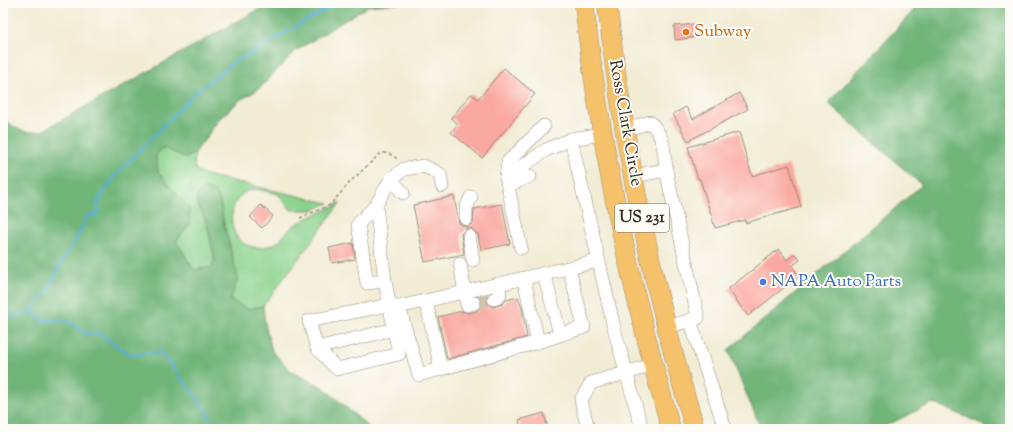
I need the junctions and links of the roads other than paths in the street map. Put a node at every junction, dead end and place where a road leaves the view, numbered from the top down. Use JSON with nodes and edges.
{"nodes":[{"id":1,"x":584,"y":3,"type":"edge"},
{"id":2,"x":607,"y":11,"type":"edge"},
{"id":3,"x":586,"y":23,"type":"junction"},
{"id":4,"x":544,"y":126,"type":"dead end"},
{"id":5,"x":625,"y":130,"type":"junction"},
{"id":6,"x":603,"y":134,"type":"junction"},
{"id":7,"x":571,"y":139,"type":"junction"},
{"id":8,"x":666,"y":170,"type":"junction"},
{"id":9,"x":530,"y":176,"type":"dead end"},
{"id":10,"x":634,"y":176,"type":"junction"},
{"id":11,"x":391,"y":179,"type":"junction"},
{"id":12,"x":507,"y":182,"type":"junction"},
{"id":13,"x":442,"y":186,"type":"dead end"},
{"id":14,"x":403,"y":193,"type":"dead end"},
{"id":15,"x":472,"y":197,"type":"dead end"},
{"id":16,"x":376,"y":206,"type":"junction"},
{"id":17,"x":466,"y":219,"type":"dead end"},
{"id":18,"x":469,"y":236,"type":"dead end"},
{"id":19,"x":521,"y":248,"type":"dead end"},
{"id":20,"x":598,"y":261,"type":"junction"},
{"id":21,"x":569,"y":268,"type":"junction"},
{"id":22,"x":544,"y":273,"type":"junction"},
{"id":23,"x":524,"y":278,"type":"junction"},
{"id":24,"x":385,"y":281,"type":"junction"},
{"id":25,"x":498,"y":284,"type":"junction"},
{"id":26,"x":465,"y":291,"type":"junction"},
{"id":27,"x":494,"y":299,"type":"dead end"},
{"id":28,"x":426,"y":301,"type":"junction"},
{"id":29,"x":474,"y":304,"type":"dead end"},
{"id":30,"x":394,"y":306,"type":"junction"},
{"id":31,"x":690,"y":320,"type":"junction"},
{"id":32,"x":667,"y":327,"type":"junction"},
{"id":33,"x":394,"y":329,"type":"junction"},
{"id":34,"x":560,"y":334,"type":"junction"},
{"id":35,"x":538,"y":342,"type":"junction"},
{"id":36,"x":317,"y":348,"type":"junction"},
{"id":37,"x":675,"y":358,"type":"junction"},
{"id":38,"x":653,"y":365,"type":"junction"},
{"id":39,"x":441,"y":369,"type":"junction"},
{"id":40,"x":625,"y":372,"type":"junction"},
{"id":41,"x":588,"y":429,"type":"edge"},
{"id":42,"x":642,"y":429,"type":"edge"},
{"id":43,"x":671,"y":429,"type":"edge"},
{"id":44,"x":695,"y":429,"type":"edge"},
{"id":45,"x":724,"y":429,"type":"edge"}],
"edges":[{"from":1,"to":3,"type":"highway","name":"Ross Clark Circle","number":"US 231"},
{"from":2,"to":3,"type":"highway"},
{"from":2,"to":5,"type":"highway","name":"Ross Clark Circle","number":"US 231"},
{"from":3,"to":6,"type":"highway","name":"Ross Clark Circle","number":"US 231"},
{"from":4,"to":12,"type":"lane"},
{"from":5,"to":6,"type":"highway"},
{"from":5,"to":8,"type":"lane"},
{"from":5,"to":10,"type":"highway","name":"Ross Clark Circle","number":"US 231"},
{"from":6,"to":7,"type":"lane"},
{"from":6,"to":38,"type":"highway","name":"Ross Clark Circle","number":"US 231"},
{"from":7,"to":12,"type":"lane"},
{"from":7,"to":20,"type":"lane"},
{"from":8,"to":10,"type":"lane"},
{"from":8,"to":31,"type":"lane"},
{"from":9,"to":12,"type":"lane"},
{"from":10,"to":32,"type":"highway","name":"Ross Clark Circle","number":"US 231"},
{"from":11,"to":13,"type":"lane"},
{"from":11,"to":14,"type":"lane"},
{"from":11,"to":16,"type":"lane"},
{"from":12,"to":19,"type":"lane"},
{"from":15,"to":17,"type":"lane"},
{"from":16,"to":24,"type":"lane"},
{"from":16,"to":24,"type":"lane"},
{"from":18,"to":26,"type":"lane"},
{"from":20,"to":21,"type":"lane"},
{"from":20,"to":40,"type":"lane"},
{"from":21,"to":22,"type":"lane"},
{"from":21,"to":34,"type":"lane"},
{"from":22,"to":23,"type":"lane"},
{"from":22,"to":34,"type":"lane"},
{"from":23,"to":25,"type":"lane"},
{"from":23,"to":35,"type":"lane"},
{"from":24,"to":30,"type":"lane"},
{"from":25,"to":26,"type":"lane"},
{"from":25,"to":27,"type":"lane"},
{"from":26,"to":28,"type":"lane"},
{"from":26,"to":29,"type":"lane"},
{"from":28,"to":30,"type":"lane"},
{"from":28,"to":39,"type":"lane"},
{"from":30,"to":33,"type":"lane"},
{"from":30,"to":36,"type":"lane"},
{"from":30,"to":39,"type":"lane"},
{"from":31,"to":32,"type":"lane"},
{"from":31,"to":45,"type":"lane"},
{"from":32,"to":37,"type":"highway","name":"Ross Clark Circle","number":"US 231"},
{"from":33,"to":36,"type":"lane"},
{"from":33,"to":36,"type":"lane"},
{"from":34,"to":35,"type":"lane"},
{"from":35,"to":39,"type":"lane"},
{"from":37,"to":38,"type":"highway"},
{"from":37,"to":44,"type":"highway","name":"Ross Clark Circle","number":"US 231"},
{"from":38,"to":40,"type":"lane"},
{"from":38,"to":43,"type":"highway","name":"Ross Clark Circle","number":"US 231"},
{"from":40,"to":41,"type":"lane"},
{"from":40,"to":42,"type":"lane"}]}
